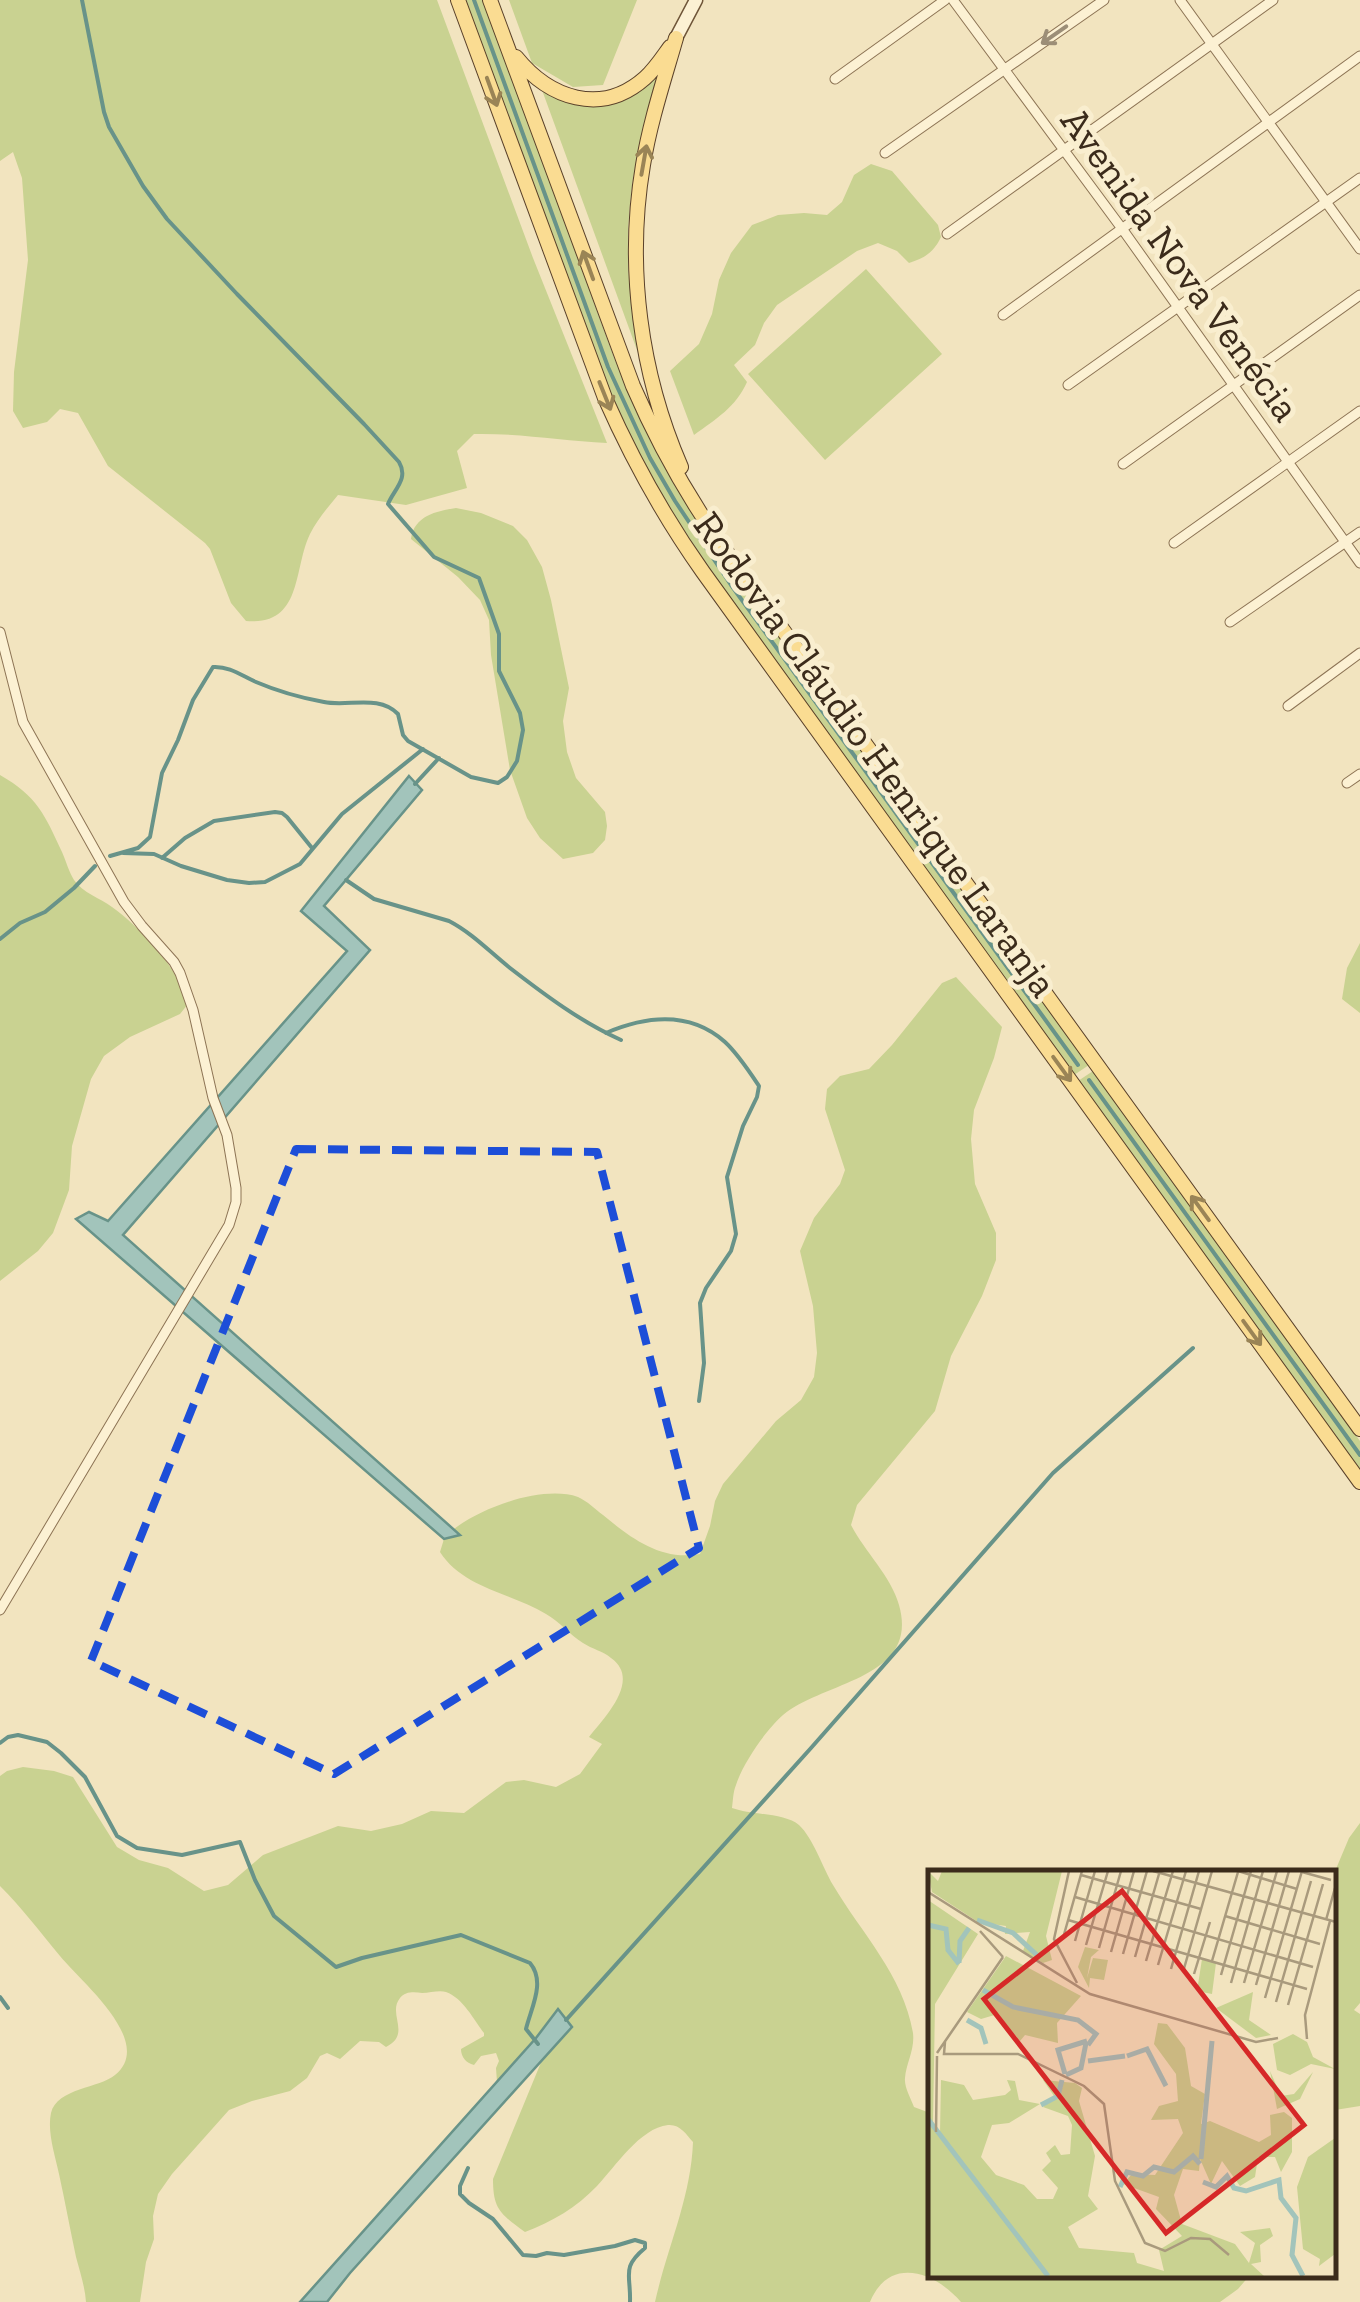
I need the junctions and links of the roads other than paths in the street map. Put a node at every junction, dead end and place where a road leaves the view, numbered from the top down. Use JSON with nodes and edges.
{"nodes":[{"id":1,"x":458,"y":0,"type":"edge"},
{"id":2,"x":490,"y":0,"type":"edge"},
{"id":3,"x":696,"y":0,"type":"edge"},
{"id":4,"x":945,"y":0,"type":"edge"},
{"id":5,"x":954,"y":0,"type":"edge"},
{"id":6,"x":1104,"y":0,"type":"edge"},
{"id":7,"x":1180,"y":0,"type":"edge"},
{"id":8,"x":1273,"y":0,"type":"edge"},
{"id":9,"x":676,"y":38,"type":"junction"},
{"id":10,"x":1212,"y":43,"type":"junction"},
{"id":11,"x":508,"y":47,"type":"junction"},
{"id":12,"x":1360,"y":56,"type":"edge"},
{"id":13,"x":1005,"y":70,"type":"junction"},
{"id":14,"x":835,"y":79,"type":"dead end"},
{"id":15,"x":1269,"y":123,"type":"junction"},
{"id":16,"x":1064,"y":152,"type":"junction"},
{"id":17,"x":885,"y":154,"type":"dead end"},
{"id":18,"x":1360,"y":178,"type":"edge"},
{"id":19,"x":1327,"y":202,"type":"junction"},
{"id":20,"x":1123,"y":230,"type":"junction"},
{"id":21,"x":947,"y":234,"type":"dead end"},
{"id":22,"x":1360,"y":249,"type":"edge"},
{"id":23,"x":1360,"y":295,"type":"edge"},
{"id":24,"x":1178,"y":307,"type":"junction"},
{"id":25,"x":1003,"y":315,"type":"dead end"},
{"id":26,"x":1068,"y":385,"type":"dead end"},
{"id":27,"x":1234,"y":386,"type":"junction"},
{"id":28,"x":1360,"y":411,"type":"edge"},
{"id":29,"x":1287,"y":462,"type":"junction"},
{"id":30,"x":1123,"y":464,"type":"dead end"},
{"id":31,"x":1360,"y":532,"type":"edge"},
{"id":32,"x":1174,"y":543,"type":"dead end"},
{"id":33,"x":1345,"y":543,"type":"junction"},
{"id":34,"x":728,"y":554,"type":"junction"},
{"id":35,"x":1360,"y":563,"type":"edge"},
{"id":36,"x":1230,"y":622,"type":"dead end"},
{"id":37,"x":0,"y":632,"type":"edge"},
{"id":38,"x":1360,"y":653,"type":"edge"},
{"id":39,"x":1288,"y":706,"type":"dead end"},
{"id":40,"x":1360,"y":774,"type":"edge"},
{"id":41,"x":1347,"y":783,"type":"dead end"},
{"id":42,"x":1360,"y":1429,"type":"edge"},
{"id":43,"x":1360,"y":1482,"type":"edge"},
{"id":44,"x":0,"y":1610,"type":"edge"}],
"edges":[{"from":1,"to":43,"type":"main road","name":"Rodovia Cláudio Henrique Laranja","one_way":true},
{"from":2,"to":11,"type":"main road","name":"Rodovia Cláudio Henrique Laranja"},
{"from":3,"to":9,"type":"main road"},
{"from":4,"to":14,"type":"street"},
{"from":5,"to":13,"type":"street","name":"Avenida Nova Venécia"},
{"from":6,"to":13,"type":"street","one_way":true},
{"from":7,"to":10,"type":"street"},
{"from":8,"to":10,"type":"street"},
{"from":9,"to":11,"type":"main road"},
{"from":34,"to":9,"type":"main road","one_way":true},
{"from":10,"to":15,"type":"street"},
{"from":10,"to":16,"type":"street"},
{"from":34,"to":11,"type":"main road","name":"Rodovia Cláudio Henrique Laranja","one_way":true},
{"from":12,"to":15,"type":"street"},
{"from":13,"to":16,"type":"street","name":"Avenida Nova Venécia"},
{"from":13,"to":17,"type":"street"},
{"from":15,"to":19,"type":"street"},
{"from":15,"to":20,"type":"street"},
{"from":16,"to":20,"type":"street","name":"Avenida Nova Venécia"},
{"from":16,"to":21,"type":"street"},
{"from":18,"to":19,"type":"street"},
{"from":19,"to":22,"type":"street"},
{"from":19,"to":24,"type":"street"},
{"from":20,"to":24,"type":"street","name":"Avenida Nova Venécia"},
{"from":20,"to":25,"type":"street"},
{"from":23,"to":27,"type":"street"},
{"from":24,"to":26,"type":"street"},
{"from":24,"to":27,"type":"street","name":"Avenida Nova Venécia"},
{"from":27,"to":29,"type":"street","name":"Avenida Nova Venécia"},
{"from":27,"to":30,"type":"street"},
{"from":28,"to":29,"type":"street"},
{"from":29,"to":32,"type":"street"},
{"from":29,"to":33,"type":"street","name":"Avenida Nova Venécia"},
{"from":31,"to":33,"type":"street"},
{"from":33,"to":35,"type":"street","name":"Avenida Nova Venécia"},
{"from":33,"to":36,"type":"street"},
{"from":42,"to":34,"type":"main road","name":"Rodovia Cláudio Henrique Laranja","one_way":true},
{"from":37,"to":44,"type":"street"},
{"from":38,"to":39,"type":"street"},
{"from":40,"to":41,"type":"street"}]}
